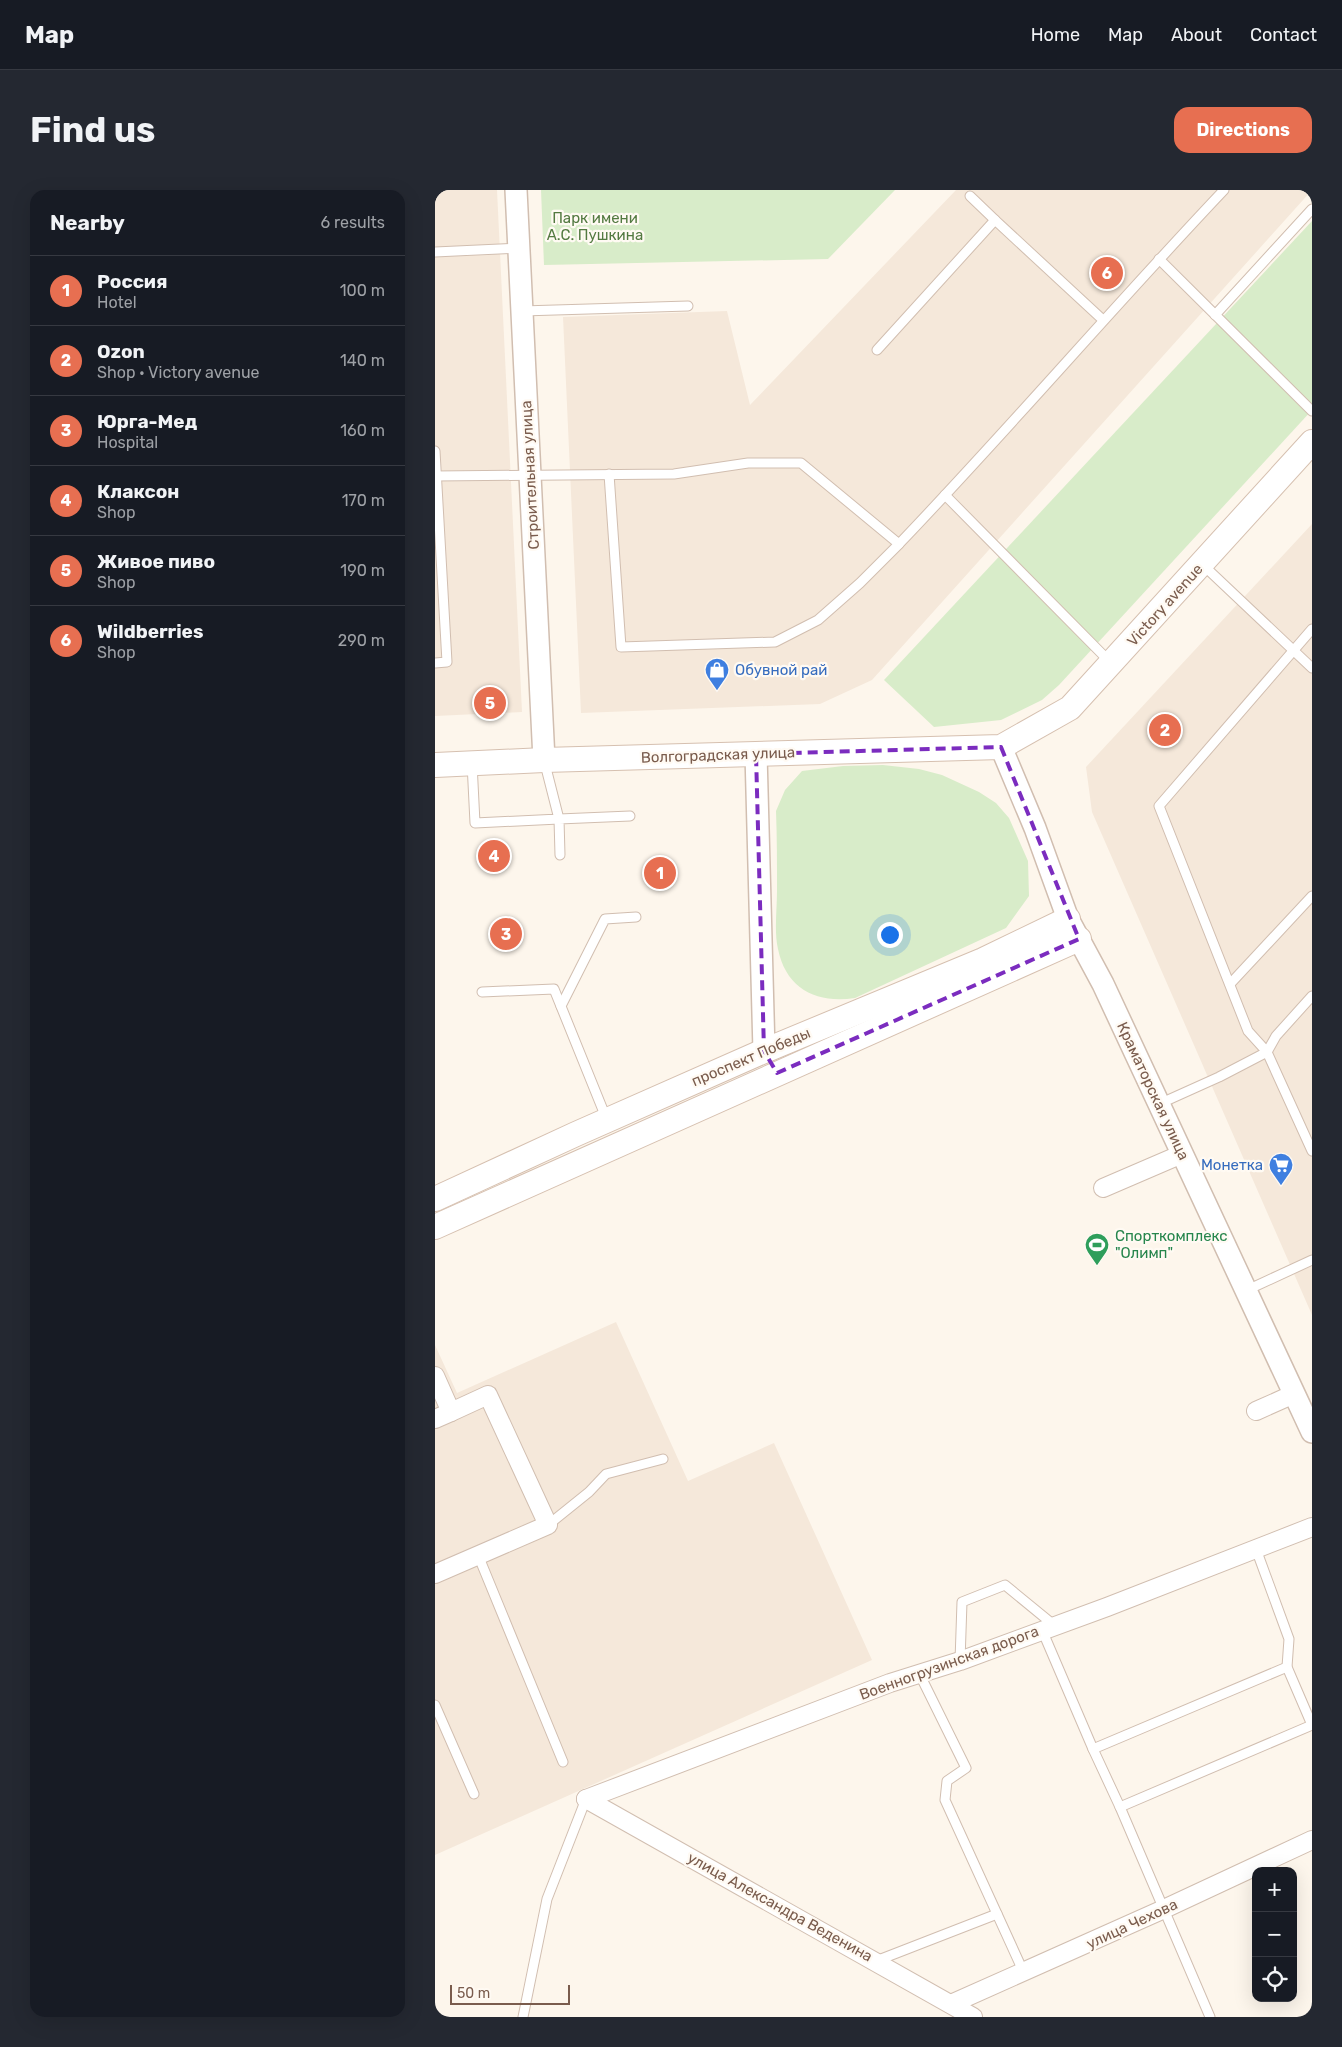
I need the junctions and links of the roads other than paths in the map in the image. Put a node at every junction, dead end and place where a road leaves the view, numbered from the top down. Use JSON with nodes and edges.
{"nodes":[{"id":1,"x":516,"y":190,"type":"edge"},
{"id":2,"x":1224,"y":190,"type":"edge"},
{"id":3,"x":970,"y":196,"type":"dead end"},
{"id":4,"x":1312,"y":209,"type":"edge"},
{"id":5,"x":995,"y":220,"type":"junction"},
{"id":6,"x":519,"y":248,"type":"junction"},
{"id":7,"x":435,"y":252,"type":"edge"},
{"id":8,"x":1159,"y":259,"type":"junction"},
{"id":9,"x":688,"y":306,"type":"dead end"},
{"id":10,"x":522,"y":311,"type":"junction"},
{"id":11,"x":1215,"y":315,"type":"junction"},
{"id":12,"x":1103,"y":320,"type":"junction"},
{"id":13,"x":877,"y":350,"type":"dead end"},
{"id":14,"x":1312,"y":411,"type":"edge"},
{"id":15,"x":1312,"y":442,"type":"edge"},
{"id":16,"x":435,"y":451,"type":"edge"},
{"id":17,"x":530,"y":474,"type":"junction"},
{"id":18,"x":609,"y":474,"type":"junction"},
{"id":19,"x":436,"y":476,"type":"edge"},
{"id":20,"x":945,"y":495,"type":"junction"},
{"id":21,"x":899,"y":544,"type":"junction"},
{"id":22,"x":1202,"y":564,"type":"junction"},
{"id":23,"x":1312,"y":629,"type":"edge"},
{"id":24,"x":1293,"y":650,"type":"junction"},
{"id":25,"x":435,"y":663,"type":"edge"},
{"id":26,"x":1111,"y":664,"type":"junction"},
{"id":27,"x":1312,"y":668,"type":"edge"},
{"id":28,"x":1001,"y":747,"type":"junction"},
{"id":29,"x":756,"y":760,"type":"junction"},
{"id":30,"x":435,"y":765,"type":"edge"},
{"id":31,"x":546,"y":768,"type":"junction"},
{"id":32,"x":473,"y":771,"type":"junction"},
{"id":33,"x":435,"y":781,"type":"edge"},
{"id":34,"x":630,"y":816,"type":"dead end"},
{"id":35,"x":559,"y":819,"type":"junction"},
{"id":36,"x":560,"y":856,"type":"dead end"},
{"id":37,"x":1312,"y":896,"type":"edge"},
{"id":38,"x":636,"y":917,"type":"dead end"},
{"id":39,"x":1073,"y":929,"type":"junction"},
{"id":40,"x":1229,"y":984,"type":"junction"},
{"id":41,"x":482,"y":992,"type":"dead end"},
{"id":42,"x":1312,"y":996,"type":"edge"},
{"id":43,"x":561,"y":1006,"type":"junction"},
{"id":44,"x":764,"y":1051,"type":"junction"},
{"id":45,"x":1267,"y":1052,"type":"junction"},
{"id":46,"x":777,"y":1073,"type":"junction"},
{"id":47,"x":1158,"y":1104,"type":"junction"},
{"id":48,"x":607,"y":1120,"type":"junction"},
{"id":49,"x":1312,"y":1151,"type":"edge"},
{"id":50,"x":1182,"y":1154,"type":"junction"},
{"id":51,"x":1103,"y":1188,"type":"dead end"},
{"id":52,"x":435,"y":1199,"type":"edge"},
{"id":53,"x":435,"y":1227,"type":"edge"},
{"id":54,"x":1312,"y":1260,"type":"edge"},
{"id":55,"x":1245,"y":1291,"type":"junction"},
{"id":56,"x":435,"y":1376,"type":"edge"},
{"id":57,"x":1294,"y":1394,"type":"junction"},
{"id":58,"x":1256,"y":1411,"type":"dead end"},
{"id":59,"x":451,"y":1412,"type":"junction"},
{"id":60,"x":435,"y":1419,"type":"edge"},
{"id":61,"x":1312,"y":1432,"type":"edge"},
{"id":62,"x":663,"y":1459,"type":"dead end"},
{"id":63,"x":548,"y":1525,"type":"junction"},
{"id":64,"x":1312,"y":1527,"type":"edge"},
{"id":65,"x":1256,"y":1549,"type":"junction"},
{"id":66,"x":478,"y":1556,"type":"junction"},
{"id":67,"x":435,"y":1574,"type":"edge"},
{"id":68,"x":1048,"y":1628,"type":"junction"},
{"id":69,"x":960,"y":1662,"type":"junction"},
{"id":70,"x":1287,"y":1666,"type":"junction"},
{"id":71,"x":919,"y":1675,"type":"junction"},
{"id":72,"x":435,"y":1704,"type":"edge"},
{"id":73,"x":1312,"y":1725,"type":"edge"},
{"id":74,"x":1093,"y":1750,"type":"junction"},
{"id":75,"x":563,"y":1762,"type":"dead end"},
{"id":76,"x":474,"y":1794,"type":"dead end"},
{"id":77,"x":586,"y":1799,"type":"junction"},
{"id":78,"x":1120,"y":1807,"type":"junction"},
{"id":79,"x":1312,"y":1840,"type":"edge"},
{"id":80,"x":1164,"y":1910,"type":"junction"},
{"id":81,"x":997,"y":1914,"type":"junction"},
{"id":82,"x":875,"y":1961,"type":"junction"},
{"id":83,"x":1024,"y":1973,"type":"junction"},
{"id":84,"x":951,"y":2004,"type":"junction"},
{"id":85,"x":523,"y":2017,"type":"edge"},
{"id":86,"x":973,"y":2017,"type":"edge"},
{"id":87,"x":1210,"y":2017,"type":"edge"}],
"edges":[{"from":1,"to":6,"type":"street","name":"Строительная улица"},
{"from":2,"to":8,"type":"lane"},
{"from":3,"to":5,"type":"lane"},
{"from":4,"to":11,"type":"lane"},
{"from":5,"to":12,"type":"lane"},
{"from":5,"to":13,"type":"lane"},
{"from":6,"to":7,"type":"lane"},
{"from":6,"to":10,"type":"street","name":"Строительная улица"},
{"from":8,"to":11,"type":"lane"},
{"from":8,"to":12,"type":"lane"},
{"from":9,"to":10,"type":"lane"},
{"from":10,"to":17,"type":"street","name":"Строительная улица"},
{"from":11,"to":14,"type":"lane"},
{"from":12,"to":20,"type":"lane"},
{"from":15,"to":22,"type":"main road","name":"Victory avenue"},
{"from":16,"to":19,"type":"lane"},
{"from":17,"to":18,"type":"lane"},
{"from":17,"to":19,"type":"lane"},
{"from":17,"to":31,"type":"street","name":"Строительная улица"},
{"from":18,"to":21,"type":"lane"},
{"from":18,"to":21,"type":"lane"},
{"from":19,"to":25,"type":"lane"},
{"from":20,"to":21,"type":"lane"},
{"from":20,"to":26,"type":"lane"},
{"from":22,"to":24,"type":"lane"},
{"from":22,"to":26,"type":"main road","name":"Victory avenue"},
{"from":23,"to":24,"type":"lane"},
{"from":24,"to":27,"type":"lane"},
{"from":24,"to":40,"type":"lane"},
{"from":26,"to":28,"type":"main road","name":"Victory avenue"},
{"from":28,"to":29,"type":"main road","name":"Волгоградская улица"},
{"from":28,"to":39,"type":"street","name":"Краматорская улица"},
{"from":29,"to":31,"type":"main road","name":"Волгоградская улица"},
{"from":29,"to":44,"type":"street"},
{"from":30,"to":32,"type":"main road","name":"Волгоградская улица"},
{"from":31,"to":32,"type":"main road","name":"Волгоградская улица"},
{"from":31,"to":35,"type":"lane"},
{"from":32,"to":33,"type":"main road"},
{"from":32,"to":35,"type":"lane"},
{"from":34,"to":35,"type":"lane"},
{"from":35,"to":36,"type":"lane"},
{"from":37,"to":40,"type":"lane"},
{"from":38,"to":43,"type":"lane"},
{"from":39,"to":44,"type":"main road","name":"проспект Победы"},
{"from":39,"to":46,"type":"main road"},
{"from":39,"to":47,"type":"street","name":"Краматорская улица"},
{"from":40,"to":45,"type":"lane"},
{"from":41,"to":43,"type":"lane"},
{"from":42,"to":45,"type":"lane"},
{"from":43,"to":48,"type":"lane"},
{"from":44,"to":46,"type":"main road"},
{"from":44,"to":48,"type":"main road","name":"проспект Победы"},
{"from":45,"to":47,"type":"lane"},
{"from":45,"to":49,"type":"lane"},
{"from":46,"to":53,"type":"main road"},
{"from":47,"to":50,"type":"street","name":"Краматорская улица"},
{"from":48,"to":52,"type":"main road","name":"проспект Победы"},
{"from":50,"to":51,"type":"street"},
{"from":50,"to":55,"type":"street","name":"Краматорская улица"},
{"from":54,"to":55,"type":"lane"},
{"from":55,"to":57,"type":"street","name":"Краматорская улица"},
{"from":56,"to":59,"type":"street"},
{"from":57,"to":58,"type":"street"},
{"from":57,"to":61,"type":"street","name":"Краматорская улица"},
{"from":59,"to":60,"type":"street"},
{"from":59,"to":63,"type":"street"},
{"from":62,"to":63,"type":"lane"},
{"from":63,"to":66,"type":"street"},
{"from":64,"to":65,"type":"street","name":"Военногрузинская дорога"},
{"from":65,"to":68,"type":"street","name":"Военногрузинская дорога"},
{"from":65,"to":70,"type":"lane"},
{"from":66,"to":67,"type":"street"},
{"from":66,"to":75,"type":"lane"},
{"from":68,"to":69,"type":"street","name":"Военногрузинская дорога"},
{"from":68,"to":69,"type":"lane"},
{"from":68,"to":74,"type":"lane"},
{"from":69,"to":71,"type":"street","name":"Военногрузинская дорога"},
{"from":70,"to":73,"type":"lane"},
{"from":70,"to":74,"type":"lane"},
{"from":71,"to":77,"type":"street","name":"Военногрузинская дорога"},
{"from":71,"to":81,"type":"lane"},
{"from":72,"to":76,"type":"lane"},
{"from":73,"to":78,"type":"lane"},
{"from":74,"to":78,"type":"lane"},
{"from":77,"to":82,"type":"street","name":"улица Александра Веденина"},
{"from":77,"to":85,"type":"lane"},
{"from":78,"to":80,"type":"lane"},
{"from":79,"to":80,"type":"street","name":"улица Чехова"},
{"from":80,"to":83,"type":"street","name":"улица Чехова"},
{"from":80,"to":87,"type":"lane"},
{"from":81,"to":82,"type":"lane"},
{"from":81,"to":83,"type":"lane"},
{"from":82,"to":84,"type":"street","name":"улица Александра Веденина"},
{"from":83,"to":84,"type":"street","name":"улица Чехова"},
{"from":84,"to":86,"type":"street","name":"улица Александра Веденина"}]}
